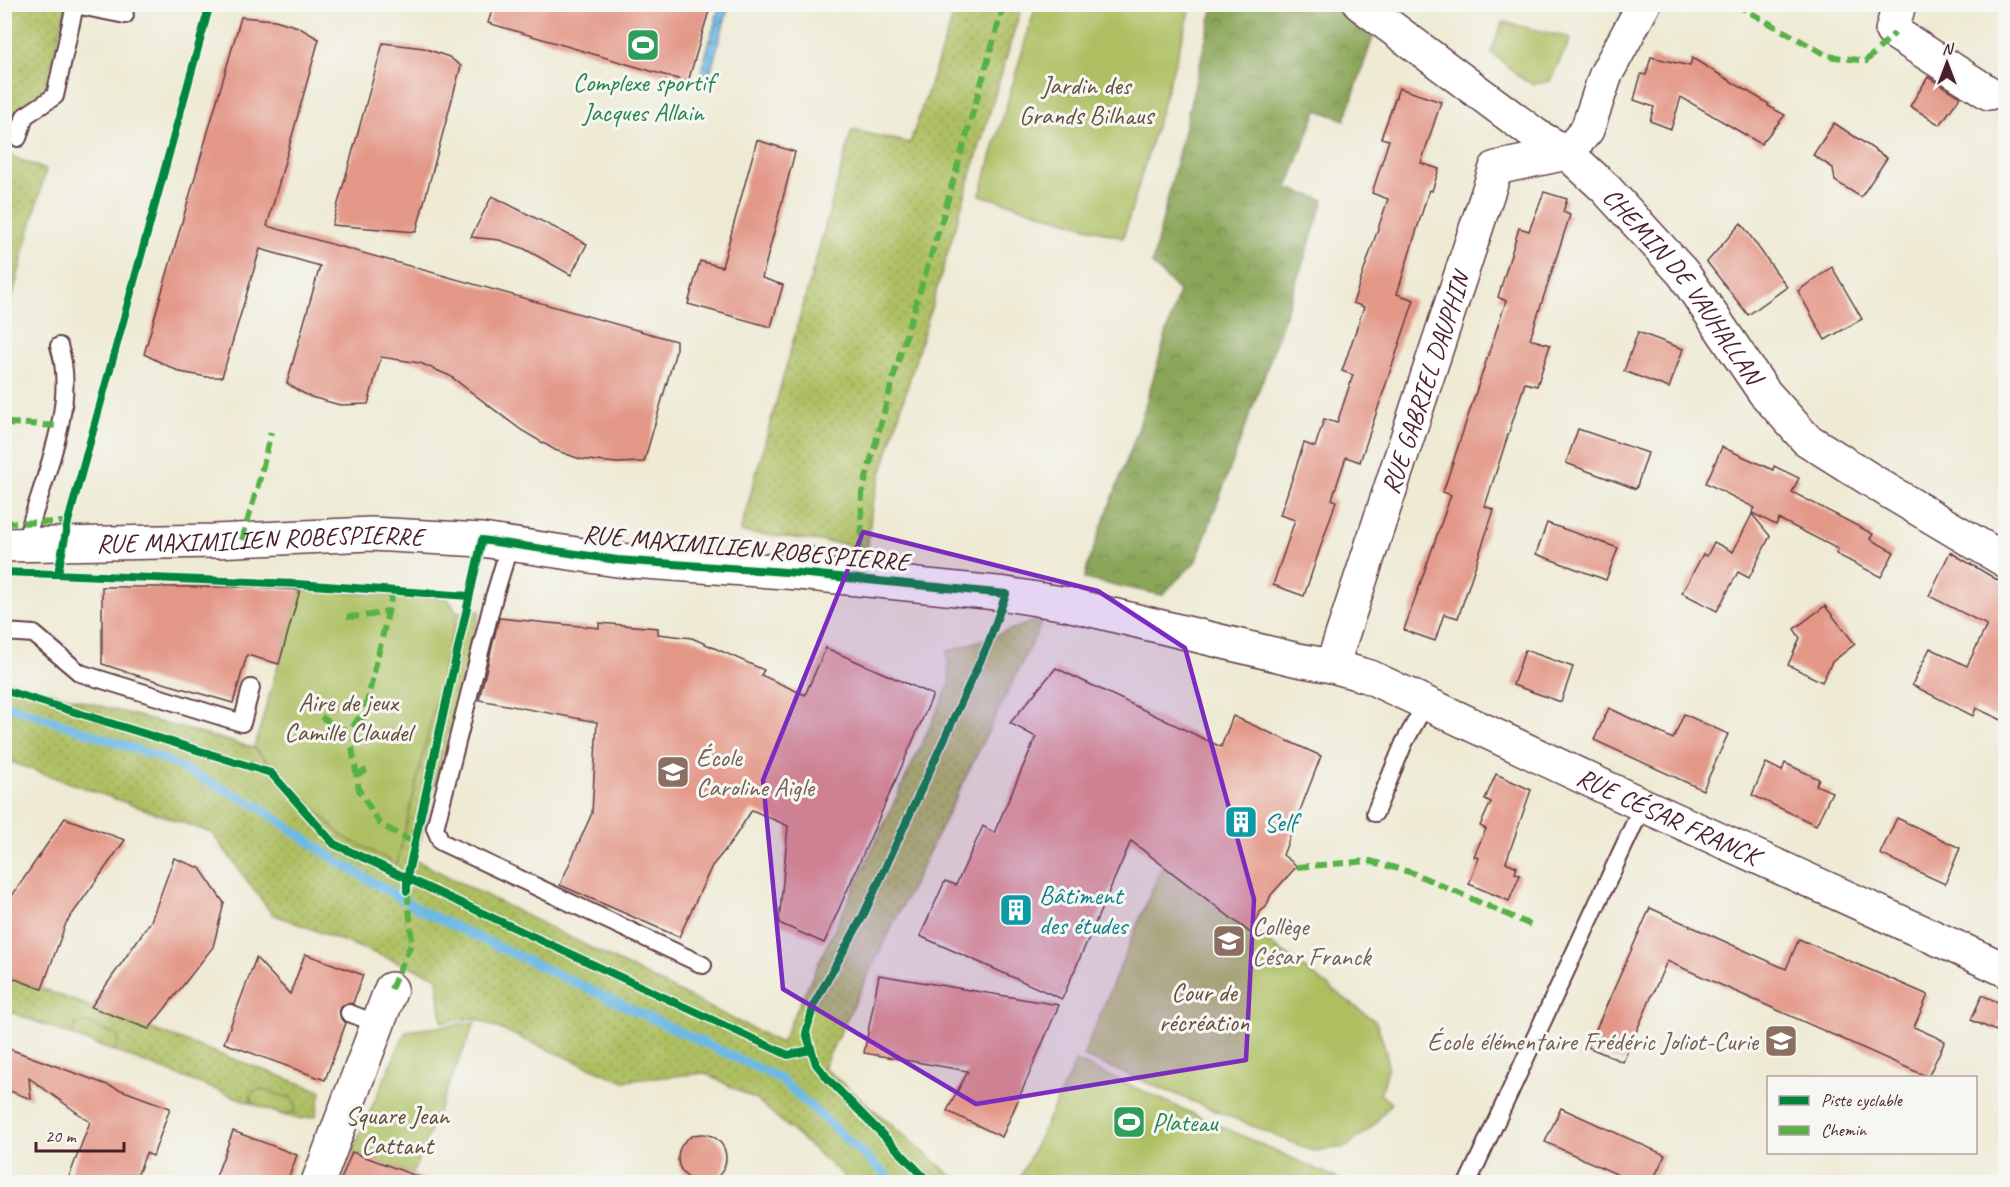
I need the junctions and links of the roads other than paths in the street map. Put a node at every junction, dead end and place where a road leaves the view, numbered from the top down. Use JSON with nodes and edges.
{"nodes":[{"id":1,"x":1360,"y":4,"type":"edge"},
{"id":2,"x":1644,"y":4,"type":"edge"},
{"id":3,"x":1899,"y":4,"type":"edge"},
{"id":4,"x":125,"y":15,"type":"dead end"},
{"id":5,"x":1989,"y":93,"type":"dead end"},
{"id":6,"x":18,"y":138,"type":"dead end"},
{"id":7,"x":1566,"y":153,"type":"junction"},
{"id":8,"x":59,"y":346,"type":"dead end"},
{"id":9,"x":510,"y":544,"type":"junction"},
{"id":10,"x":15,"y":545,"type":"edge"},
{"id":11,"x":2006,"y":561,"type":"edge"},
{"id":12,"x":4,"y":632,"type":"edge"},
{"id":13,"x":1332,"y":666,"type":"junction"},
{"id":14,"x":251,"y":688,"type":"dead end"},
{"id":15,"x":1425,"y":703,"type":"junction"},
{"id":16,"x":1643,"y":805,"type":"junction"},
{"id":17,"x":1375,"y":813,"type":"dead end"},
{"id":18,"x":703,"y":965,"type":"dead end"},
{"id":19,"x":2006,"y":969,"type":"edge"},
{"id":20,"x":391,"y":989,"type":"dead end"},
{"id":21,"x":318,"y":1182,"type":"edge"},
{"id":22,"x":1467,"y":1182,"type":"edge"}],
"edges":[{"from":1,"to":7,"type":"street","name":"CHEMIN DE VAUHALLAN"},
{"from":2,"to":7,"type":"street"},
{"from":3,"to":5,"type":"street"},
{"from":4,"to":6,"type":"lane"},
{"from":7,"to":11,"type":"street","name":"CHEMIN DE VAUHALLAN"},
{"from":7,"to":13,"type":"street","name":"RUE GABRIEL DAUPHIN"},
{"from":8,"to":10,"type":"lane"},
{"from":9,"to":10,"type":"street","name":"RUE MAXIMILIEN ROBESPIERRE"},
{"from":9,"to":13,"type":"street","name":"RUE MAXIMILIEN ROBESPIERRE"},
{"from":9,"to":18,"type":"lane"},
{"from":12,"to":14,"type":"lane"},
{"from":13,"to":15,"type":"street","name":"RUE CÉSAR FRANCK"},
{"from":15,"to":16,"type":"street","name":"RUE CÉSAR FRANCK"},
{"from":15,"to":17,"type":"lane"},
{"from":16,"to":19,"type":"street","name":"RUE CÉSAR FRANCK"},
{"from":16,"to":22,"type":"lane"},
{"from":20,"to":21,"type":"street"}]}
